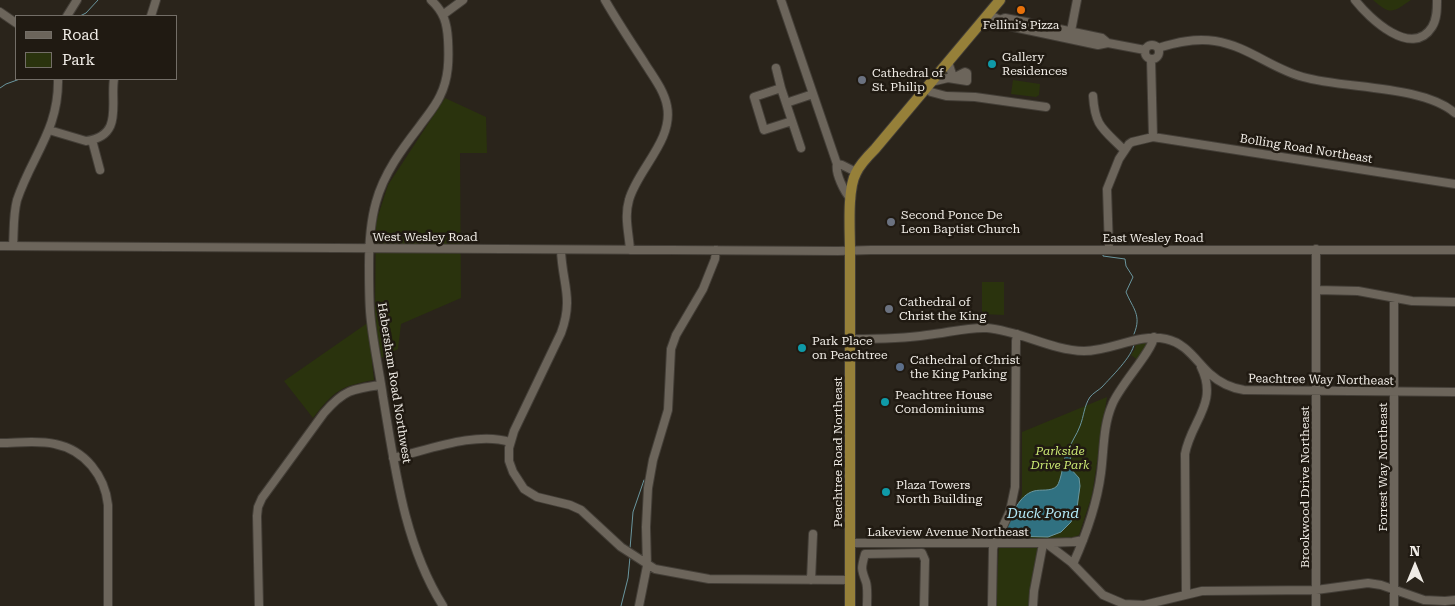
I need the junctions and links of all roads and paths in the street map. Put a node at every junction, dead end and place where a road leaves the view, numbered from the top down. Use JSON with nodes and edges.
{"nodes":[{"id":1,"x":77,"y":0,"type":"edge"},
{"id":2,"x":156,"y":0,"type":"edge"},
{"id":3,"x":431,"y":0,"type":"edge"},
{"id":4,"x":463,"y":0,"type":"edge"},
{"id":5,"x":605,"y":0,"type":"edge"},
{"id":6,"x":781,"y":0,"type":"edge"},
{"id":7,"x":1000,"y":0,"type":"edge"},
{"id":8,"x":1077,"y":0,"type":"edge"},
{"id":9,"x":1355,"y":0,"type":"edge"},
{"id":10,"x":1437,"y":0,"type":"edge"},
{"id":11,"x":0,"y":12,"type":"edge"},
{"id":12,"x":444,"y":14,"type":"junction"},
{"id":13,"x":988,"y":14,"type":"junction"},
{"id":14,"x":68,"y":15,"type":"edge"},
{"id":15,"x":151,"y":15,"type":"edge"},
{"id":16,"x":15,"y":22,"type":"edge"},
{"id":17,"x":1050,"y":31,"type":"junction"},
{"id":18,"x":1071,"y":31,"type":"junction"},
{"id":19,"x":1108,"y":43,"type":"junction"},
{"id":20,"x":1158,"y":48,"type":"junction"},
{"id":21,"x":1145,"y":50,"type":"junction"},
{"id":22,"x":1151,"y":59,"type":"junction"},
{"id":23,"x":948,"y":62,"type":"junction"},
{"id":24,"x":776,"y":68,"type":"dead end"},
{"id":25,"x":58,"y":80,"type":"edge"},
{"id":26,"x":114,"y":80,"type":"edge"},
{"id":27,"x":929,"y":85,"type":"junction"},
{"id":28,"x":781,"y":88,"type":"junction"},
{"id":29,"x":813,"y":94,"type":"junction"},
{"id":30,"x":1093,"y":96,"type":"dead end"},
{"id":31,"x":786,"y":103,"type":"junction"},
{"id":32,"x":1046,"y":107,"type":"dead end"},
{"id":33,"x":1455,"y":113,"type":"edge"},
{"id":34,"x":792,"y":121,"type":"junction"},
{"id":35,"x":49,"y":130,"type":"junction"},
{"id":36,"x":1153,"y":137,"type":"junction"},
{"id":37,"x":92,"y":140,"type":"junction"},
{"id":38,"x":801,"y":148,"type":"dead end"},
{"id":39,"x":1122,"y":148,"type":"dead end"},
{"id":40,"x":837,"y":164,"type":"junction"},
{"id":41,"x":100,"y":170,"type":"dead end"},
{"id":42,"x":856,"y":172,"type":"junction"},
{"id":43,"x":1455,"y":184,"type":"edge"},
{"id":44,"x":851,"y":204,"type":"junction"},
{"id":45,"x":0,"y":246,"type":"edge"},
{"id":46,"x":13,"y":246,"type":"junction"},
{"id":47,"x":369,"y":248,"type":"junction"},
{"id":48,"x":1109,"y":249,"type":"junction"},
{"id":49,"x":1316,"y":249,"type":"junction"},
{"id":50,"x":561,"y":250,"type":"junction"},
{"id":51,"x":630,"y":250,"type":"junction"},
{"id":52,"x":716,"y":250,"type":"junction"},
{"id":53,"x":1455,"y":250,"type":"edge"},
{"id":54,"x":850,"y":251,"type":"junction"},
{"id":55,"x":1316,"y":290,"type":"junction"},
{"id":56,"x":1394,"y":298,"type":"junction"},
{"id":57,"x":1455,"y":302,"type":"edge"},
{"id":58,"x":1017,"y":334,"type":"junction"},
{"id":59,"x":1154,"y":338,"type":"junction"},
{"id":60,"x":851,"y":339,"type":"junction"},
{"id":61,"x":1199,"y":362,"type":"junction"},
{"id":62,"x":381,"y":385,"type":"junction"},
{"id":63,"x":1316,"y":391,"type":"junction"},
{"id":64,"x":1394,"y":392,"type":"junction"},
{"id":65,"x":1455,"y":392,"type":"edge"},
{"id":66,"x":0,"y":442,"type":"edge"},
{"id":67,"x":510,"y":442,"type":"junction"},
{"id":68,"x":393,"y":458,"type":"junction"},
{"id":69,"x":813,"y":534,"type":"dead end"},
{"id":70,"x":1083,"y":540,"type":"junction"},
{"id":71,"x":850,"y":543,"type":"junction"},
{"id":72,"x":904,"y":543,"type":"junction"},
{"id":73,"x":915,"y":543,"type":"junction"},
{"id":74,"x":1044,"y":543,"type":"junction"},
{"id":75,"x":995,"y":544,"type":"junction"},
{"id":76,"x":902,"y":554,"type":"junction"},
{"id":77,"x":914,"y":554,"type":"junction"},
{"id":78,"x":1073,"y":564,"type":"junction"},
{"id":79,"x":648,"y":566,"type":"junction"},
{"id":80,"x":811,"y":580,"type":"junction"},
{"id":81,"x":850,"y":580,"type":"junction"},
{"id":82,"x":1316,"y":590,"type":"junction"},
{"id":83,"x":1394,"y":590,"type":"junction"},
{"id":84,"x":1186,"y":594,"type":"junction"},
{"id":85,"x":1455,"y":600,"type":"edge"},
{"id":86,"x":108,"y":606,"type":"edge"},
{"id":87,"x":259,"y":606,"type":"edge"},
{"id":88,"x":443,"y":606,"type":"edge"},
{"id":89,"x":639,"y":606,"type":"edge"},
{"id":90,"x":850,"y":606,"type":"edge"},
{"id":91,"x":867,"y":606,"type":"edge"},
{"id":92,"x":924,"y":606,"type":"edge"},
{"id":93,"x":992,"y":606,"type":"edge"},
{"id":94,"x":1034,"y":606,"type":"edge"},
{"id":95,"x":1316,"y":606,"type":"edge"},
{"id":96,"x":1394,"y":606,"type":"edge"}],
"edges":[{"from":1,"to":14,"type":"street"},
{"from":2,"to":15,"type":"street"},
{"from":3,"to":12,"type":"street"},
{"from":4,"to":12,"type":"street"},
{"from":5,"to":51,"type":"street"},
{"from":6,"to":29,"type":"street"},
{"from":7,"to":13,"type":"highway"},
{"from":8,"to":18,"type":"street"},
{"from":9,"to":10,"type":"street"},
{"from":11,"to":16,"type":"street"},
{"from":12,"to":47,"type":"street","name":"Habersham Road Northwest"},
{"from":13,"to":17,"type":"street"},
{"from":13,"to":23,"type":"highway"},
{"from":17,"to":18,"type":"street"},
{"from":17,"to":19,"type":"street"},
{"from":18,"to":19,"type":"street"},
{"from":19,"to":21,"type":"street"},
{"from":20,"to":21,"type":"street"},
{"from":20,"to":22,"type":"street"},
{"from":20,"to":33,"type":"street"},
{"from":21,"to":22,"type":"street"},
{"from":22,"to":36,"type":"street"},
{"from":23,"to":27,"type":"highway"},
{"from":23,"to":27,"type":"street"},
{"from":24,"to":28,"type":"street"},
{"from":25,"to":35,"type":"street"},
{"from":26,"to":37,"type":"street"},
{"from":27,"to":32,"type":"street"},
{"from":27,"to":42,"type":"highway"},
{"from":28,"to":31,"type":"street"},
{"from":28,"to":34,"type":"street"},
{"from":29,"to":31,"type":"street"},
{"from":29,"to":40,"type":"street"},
{"from":30,"to":39,"type":"street"},
{"from":31,"to":34,"type":"street"},
{"from":34,"to":38,"type":"street"},
{"from":35,"to":37,"type":"street"},
{"from":35,"to":46,"type":"street"},
{"from":36,"to":43,"type":"street","name":"Bolling Road Northeast"},
{"from":36,"to":48,"type":"street"},
{"from":37,"to":41,"type":"street"},
{"from":40,"to":42,"type":"street"},
{"from":40,"to":44,"type":"street"},
{"from":42,"to":44,"type":"highway","name":"Peachtree Road Northeast"},
{"from":44,"to":54,"type":"highway","name":"Peachtree Road Northeast"},
{"from":45,"to":46,"type":"street","name":"West Wesley Road"},
{"from":46,"to":47,"type":"street","name":"West Wesley Road"},
{"from":47,"to":50,"type":"street","name":"West Wesley Road"},
{"from":47,"to":62,"type":"street","name":"Habersham Road Northwest"},
{"from":48,"to":49,"type":"street","name":"East Wesley Road"},
{"from":48,"to":54,"type":"street","name":"East Wesley Road"},
{"from":49,"to":53,"type":"street","name":"East Wesley Road"},
{"from":49,"to":55,"type":"street","name":"Brookwood Drive Northeast"},
{"from":50,"to":51,"type":"street","name":"West Wesley Road"},
{"from":50,"to":67,"type":"street"},
{"from":51,"to":52,"type":"street","name":"West Wesley Road"},
{"from":52,"to":54,"type":"street","name":"West Wesley Road"},
{"from":52,"to":79,"type":"street"},
{"from":54,"to":60,"type":"highway","name":"Peachtree Road Northeast"},
{"from":55,"to":56,"type":"street"},
{"from":55,"to":63,"type":"street","name":"Brookwood Drive Northeast"},
{"from":56,"to":57,"type":"street"},
{"from":56,"to":64,"type":"street","name":"Forrest Way Northeast"},
{"from":58,"to":59,"type":"street","name":"Peachtree Way Northeast"},
{"from":58,"to":60,"type":"street","name":"Peachtree Way Northeast"},
{"from":58,"to":75,"type":"street"},
{"from":59,"to":61,"type":"street","name":"Peachtree Way Northeast"},
{"from":59,"to":70,"type":"street"},
{"from":60,"to":71,"type":"highway","name":"Peachtree Road Northeast"},
{"from":61,"to":63,"type":"street","name":"Peachtree Way Northeast"},
{"from":61,"to":84,"type":"street"},
{"from":62,"to":68,"type":"street","name":"Habersham Road Northwest"},
{"from":62,"to":87,"type":"street"},
{"from":63,"to":64,"type":"street","name":"Peachtree Way Northeast"},
{"from":63,"to":82,"type":"street","name":"Brookwood Drive Northeast"},
{"from":64,"to":65,"type":"street","name":"Peachtree Way Northeast"},
{"from":64,"to":83,"type":"street","name":"Forrest Way Northeast"},
{"from":66,"to":86,"type":"street"},
{"from":67,"to":68,"type":"street"},
{"from":67,"to":79,"type":"street"},
{"from":68,"to":88,"type":"street","name":"Habersham Road Northwest"},
{"from":69,"to":80,"type":"street"},
{"from":70,"to":74,"type":"street","name":"Lakeview Avenue Northeast"},
{"from":70,"to":78,"type":"street"},
{"from":71,"to":72,"type":"street","name":"Lakeview Avenue Northeast"},
{"from":71,"to":81,"type":"highway","name":"Peachtree Road Northeast"},
{"from":72,"to":73,"type":"street","name":"Lakeview Avenue Northeast"},
{"from":72,"to":76,"type":"street"},
{"from":73,"to":75,"type":"street","name":"Lakeview Avenue Northeast"},
{"from":73,"to":77,"type":"street"},
{"from":74,"to":75,"type":"street","name":"Lakeview Avenue Northeast"},
{"from":74,"to":78,"type":"street","name":"Lakeview Avenue Northeast"},
{"from":74,"to":94,"type":"street"},
{"from":75,"to":93,"type":"street"},
{"from":76,"to":77,"type":"street"},
{"from":76,"to":91,"type":"street"},
{"from":77,"to":92,"type":"street"},
{"from":78,"to":84,"type":"street","name":"Lakeview Avenue Northeast"},
{"from":79,"to":80,"type":"street"},
{"from":79,"to":89,"type":"street"},
{"from":80,"to":81,"type":"street"},
{"from":81,"to":90,"type":"highway","name":"Peachtree Road Northeast"},
{"from":82,"to":83,"type":"street","name":"Lakeview Avenue Northeast"},
{"from":82,"to":84,"type":"street","name":"Lakeview Avenue Northeast"},
{"from":82,"to":95,"type":"street","name":"Brookwood Drive Northeast"},
{"from":83,"to":85,"type":"street","name":"Lakeview Avenue Northeast"},
{"from":83,"to":96,"type":"street","name":"Forrest Way Northeast"}]}
